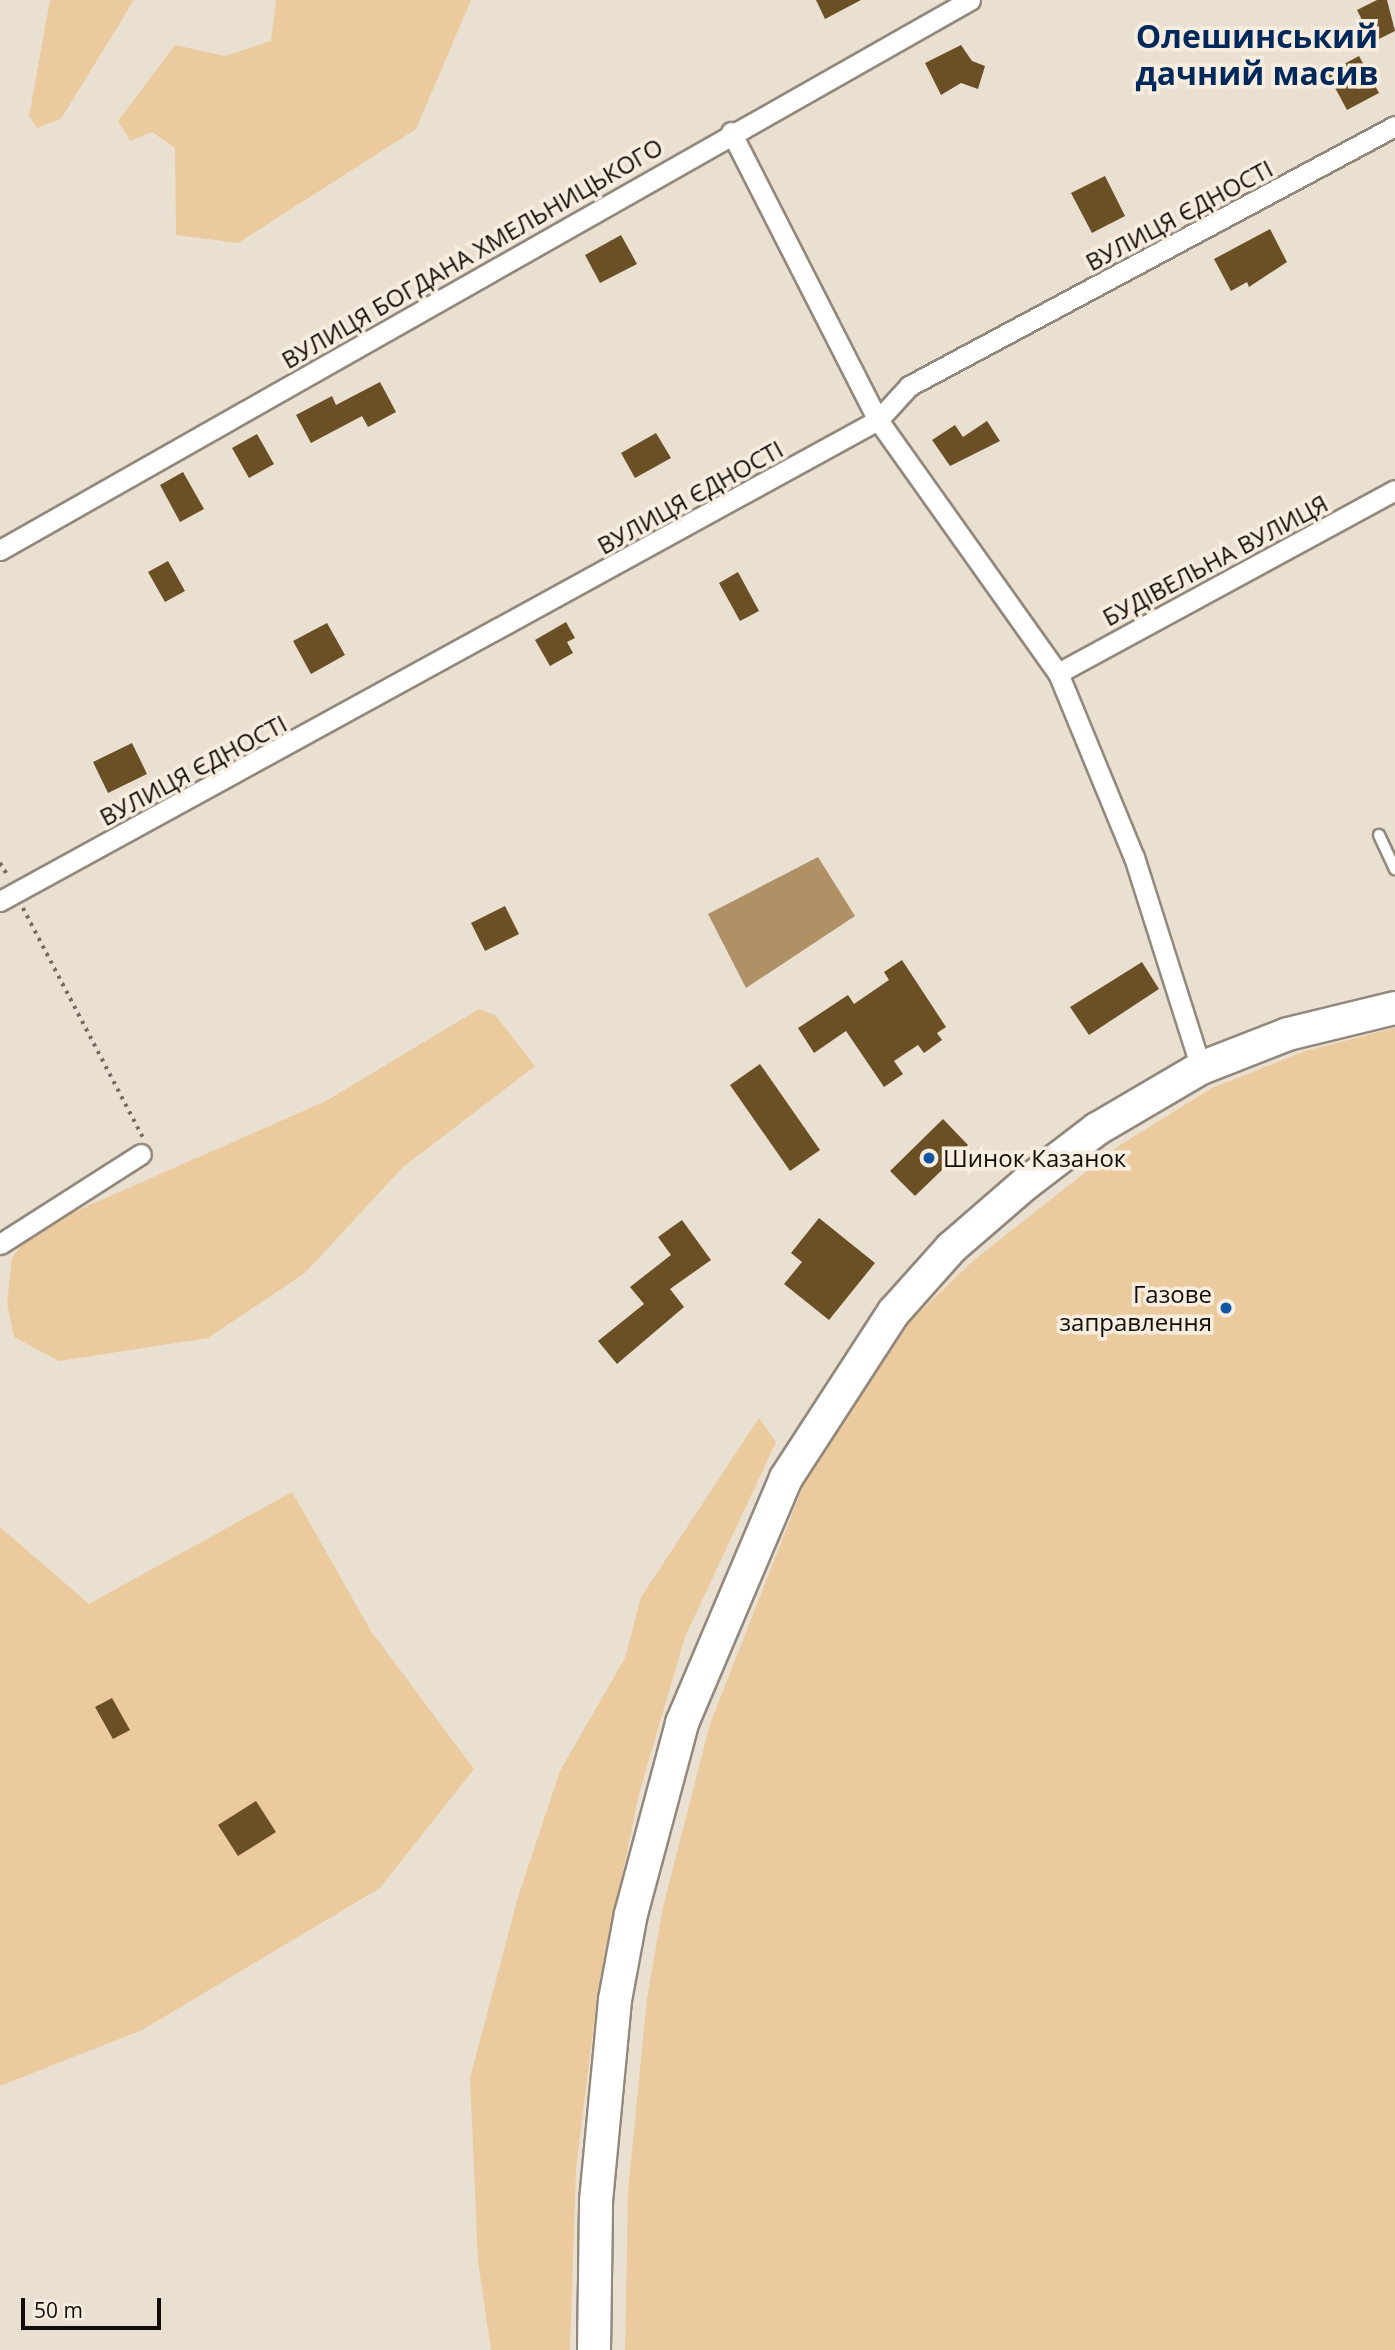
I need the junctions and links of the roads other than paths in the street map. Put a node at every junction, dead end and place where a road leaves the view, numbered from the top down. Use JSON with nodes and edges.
{"nodes":[{"id":1,"x":970,"y":0,"type":"edge"},
{"id":2,"x":1395,"y":126,"type":"edge"},
{"id":3,"x":731,"y":132,"type":"junction"},
{"id":4,"x":878,"y":419,"type":"junction"},
{"id":5,"x":1395,"y":490,"type":"edge"},
{"id":6,"x":0,"y":550,"type":"edge"},
{"id":7,"x":1058,"y":673,"type":"junction"},
{"id":8,"x":1380,"y":835,"type":"dead end"},
{"id":9,"x":1395,"y":869,"type":"edge"},
{"id":10,"x":0,"y":901,"type":"edge"},
{"id":11,"x":1395,"y":1008,"type":"edge"},
{"id":12,"x":1201,"y":1068,"type":"junction"},
{"id":13,"x":141,"y":1154,"type":"road end"},
{"id":14,"x":0,"y":1244,"type":"edge"},
{"id":15,"x":594,"y":2350,"type":"edge"}],
"edges":[{"from":1,"to":3,"type":"street","name":"ВУЛИЦЯ БОГДАНА ХМЕЛЬНИЦЬКОГО"},
{"from":2,"to":4,"type":"street","name":"ВУЛИЦЯ ЄДНОСТІ"},
{"from":3,"to":4,"type":"street"},
{"from":3,"to":6,"type":"street","name":"ВУЛИЦЯ БОГДАНА ХМЕЛЬНИЦЬКОГО"},
{"from":4,"to":7,"type":"street"},
{"from":4,"to":10,"type":"street","name":"ВУЛИЦЯ ЄДНОСТІ"},
{"from":5,"to":7,"type":"street","name":"БУДІВЕЛЬНА ВУЛИЦЯ"},
{"from":7,"to":12,"type":"street"},
{"from":8,"to":9,"type":"lane"},
{"from":11,"to":12,"type":"main road"},
{"from":12,"to":15,"type":"main road"},
{"from":13,"to":14,"type":"street"}]}
